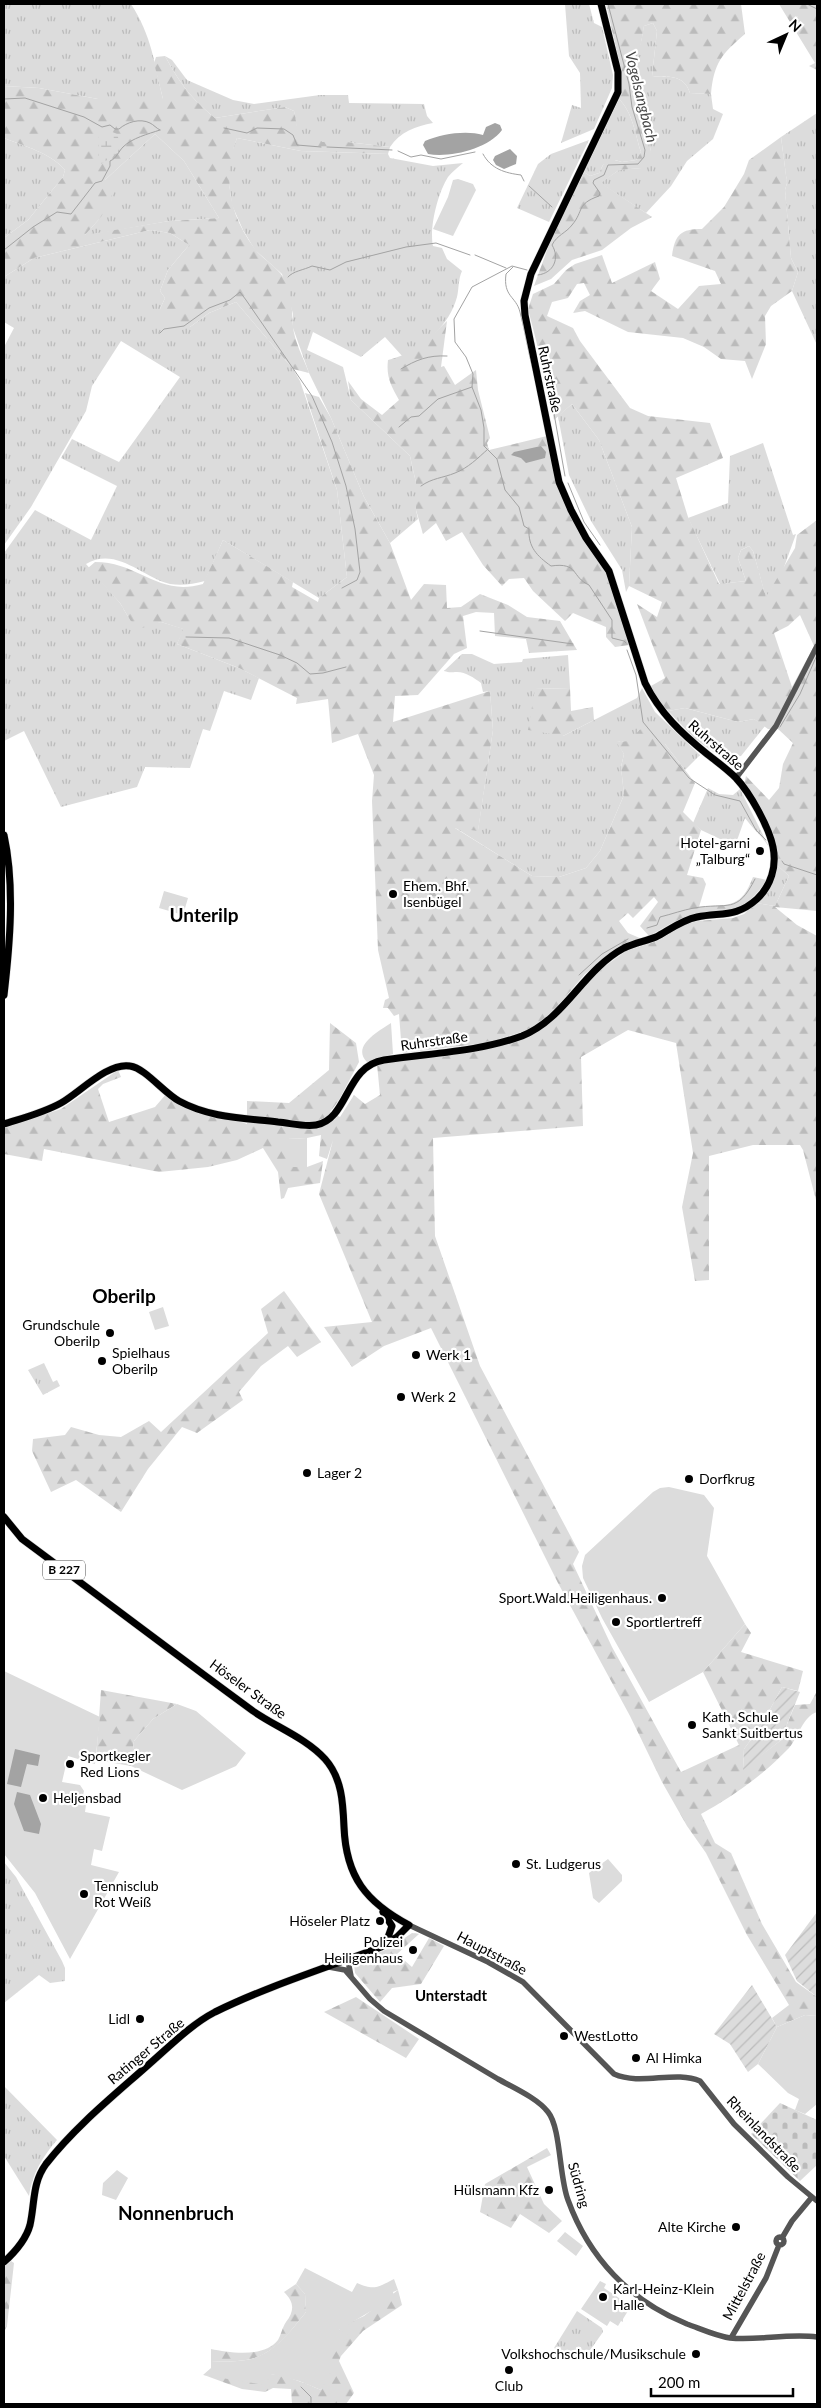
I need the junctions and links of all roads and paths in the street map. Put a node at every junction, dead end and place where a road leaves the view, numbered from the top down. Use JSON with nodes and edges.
{"nodes":[{"id":1,"x":601,"y":4,"type":"edge"},
{"id":2,"x":817,"y":646,"type":"edge"},
{"id":3,"x":736,"y":778,"type":"junction"},
{"id":4,"x":4,"y":835,"type":"edge"},
{"id":5,"x":4,"y":994,"type":"edge"},
{"id":6,"x":4,"y":1124,"type":"edge"},
{"id":7,"x":4,"y":1517,"type":"edge"},
{"id":8,"x":378,"y":1907,"type":"junction"},
{"id":9,"x":409,"y":1925,"type":"junction"},
{"id":10,"x":384,"y":1945,"type":"junction"},
{"id":11,"x":354,"y":1957,"type":"junction"},
{"id":12,"x":329,"y":1967,"type":"junction"},
{"id":13,"x":351,"y":1976,"type":"junction"},
{"id":14,"x":704,"y":2085,"type":"joint"},
{"id":15,"x":812,"y":2197,"type":"junction"},
{"id":16,"x":817,"y":2201,"type":"edge"},
{"id":17,"x":4,"y":2262,"type":"edge"},
{"id":18,"x":817,"y":2337,"type":"edge"},
{"id":19,"x":730,"y":2338,"type":"junction"}],
"edges":[{"from":1,"to":3,"type":"main road","name":"Ruhrstraße"},
{"from":2,"to":3,"type":"street"},
{"from":3,"to":6,"type":"main road","name":"Ruhrstraße"},
{"from":4,"to":5,"type":"main road"},
{"from":7,"to":8,"type":"main road","name":"Höseler Straße","number":"B 227"},
{"from":8,"to":9,"type":"main road","name":"Höseler Straße","number":"B 227"},
{"from":8,"to":10,"type":"main road","number":"B 227"},
{"from":9,"to":10,"type":"main road","name":"Ratinger Straße"},
{"from":9,"to":14,"type":"street","name":"Hauptstraße"},
{"from":10,"to":11,"type":"main road","name":"Ratinger Straße"},
{"from":11,"to":12,"type":"main road","name":"Ratinger Straße"},
{"from":11,"to":13,"type":"street"},
{"from":12,"to":13,"type":"street","name":"Südring"},
{"from":12,"to":17,"type":"main road","name":"Ratinger Straße"},
{"from":13,"to":19,"type":"street","name":"Südring"},
{"from":14,"to":15,"type":"street","name":"Rheinlandstraße"},
{"from":15,"to":16,"type":"street","name":"Rheinlandstraße"},
{"from":15,"to":19,"type":"street","name":"Mittelstraße"},
{"from":18,"to":19,"type":"street","name":"Südring"}]}
